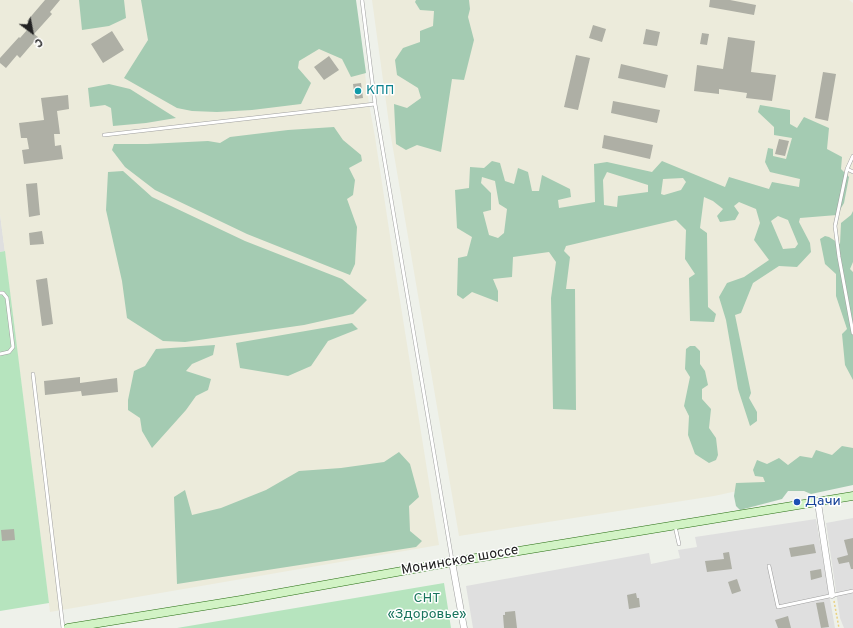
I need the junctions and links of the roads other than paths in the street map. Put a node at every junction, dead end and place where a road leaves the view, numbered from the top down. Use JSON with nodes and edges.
{"nodes":[{"id":1,"x":362,"y":0,"type":"edge"},
{"id":2,"x":376,"y":104,"type":"junction"},
{"id":3,"x":104,"y":134,"type":"dead end"},
{"id":4,"x":853,"y":156,"type":"edge"},
{"id":5,"x":847,"y":169,"type":"junction"},
{"id":6,"x":853,"y":172,"type":"edge"},
{"id":7,"x":0,"y":293,"type":"edge"},
{"id":8,"x":853,"y":333,"type":"edge"},
{"id":9,"x":0,"y":354,"type":"edge"},
{"id":10,"x":33,"y":374,"type":"dead end"},
{"id":11,"x":853,"y":496,"type":"edge"},
{"id":12,"x":818,"y":503,"type":"junction"},
{"id":13,"x":675,"y":526,"type":"junction"},
{"id":14,"x":679,"y":544,"type":"dead end"},
{"id":15,"x":452,"y":562,"type":"junction"},
{"id":16,"x":769,"y":566,"type":"dead end"},
{"id":17,"x":853,"y":591,"type":"edge"},
{"id":18,"x":832,"y":595,"type":"junction"},
{"id":19,"x":63,"y":628,"type":"edge"},
{"id":20,"x":68,"y":628,"type":"edge"},
{"id":21,"x":464,"y":628,"type":"edge"}],
"edges":[{"from":1,"to":2,"type":"lane"},
{"from":2,"to":3,"type":"lane"},
{"from":2,"to":15,"type":"lane"},
{"from":4,"to":5,"type":"lane"},
{"from":5,"to":6,"type":"lane"},
{"from":5,"to":8,"type":"lane"},
{"from":7,"to":9,"type":"lane"},
{"from":10,"to":19,"type":"lane"},
{"from":11,"to":12,"type":"main road","name":"Монинское шоссе"},
{"from":12,"to":13,"type":"main road","name":"Монинское шоссе"},
{"from":12,"to":18,"type":"street"},
{"from":13,"to":14,"type":"lane"},
{"from":13,"to":15,"type":"main road","name":"Монинское шоссе"},
{"from":15,"to":20,"type":"main road","name":"Монинское шоссе"},
{"from":15,"to":21,"type":"street"},
{"from":16,"to":18,"type":"lane"},
{"from":17,"to":18,"type":"lane"}]}
